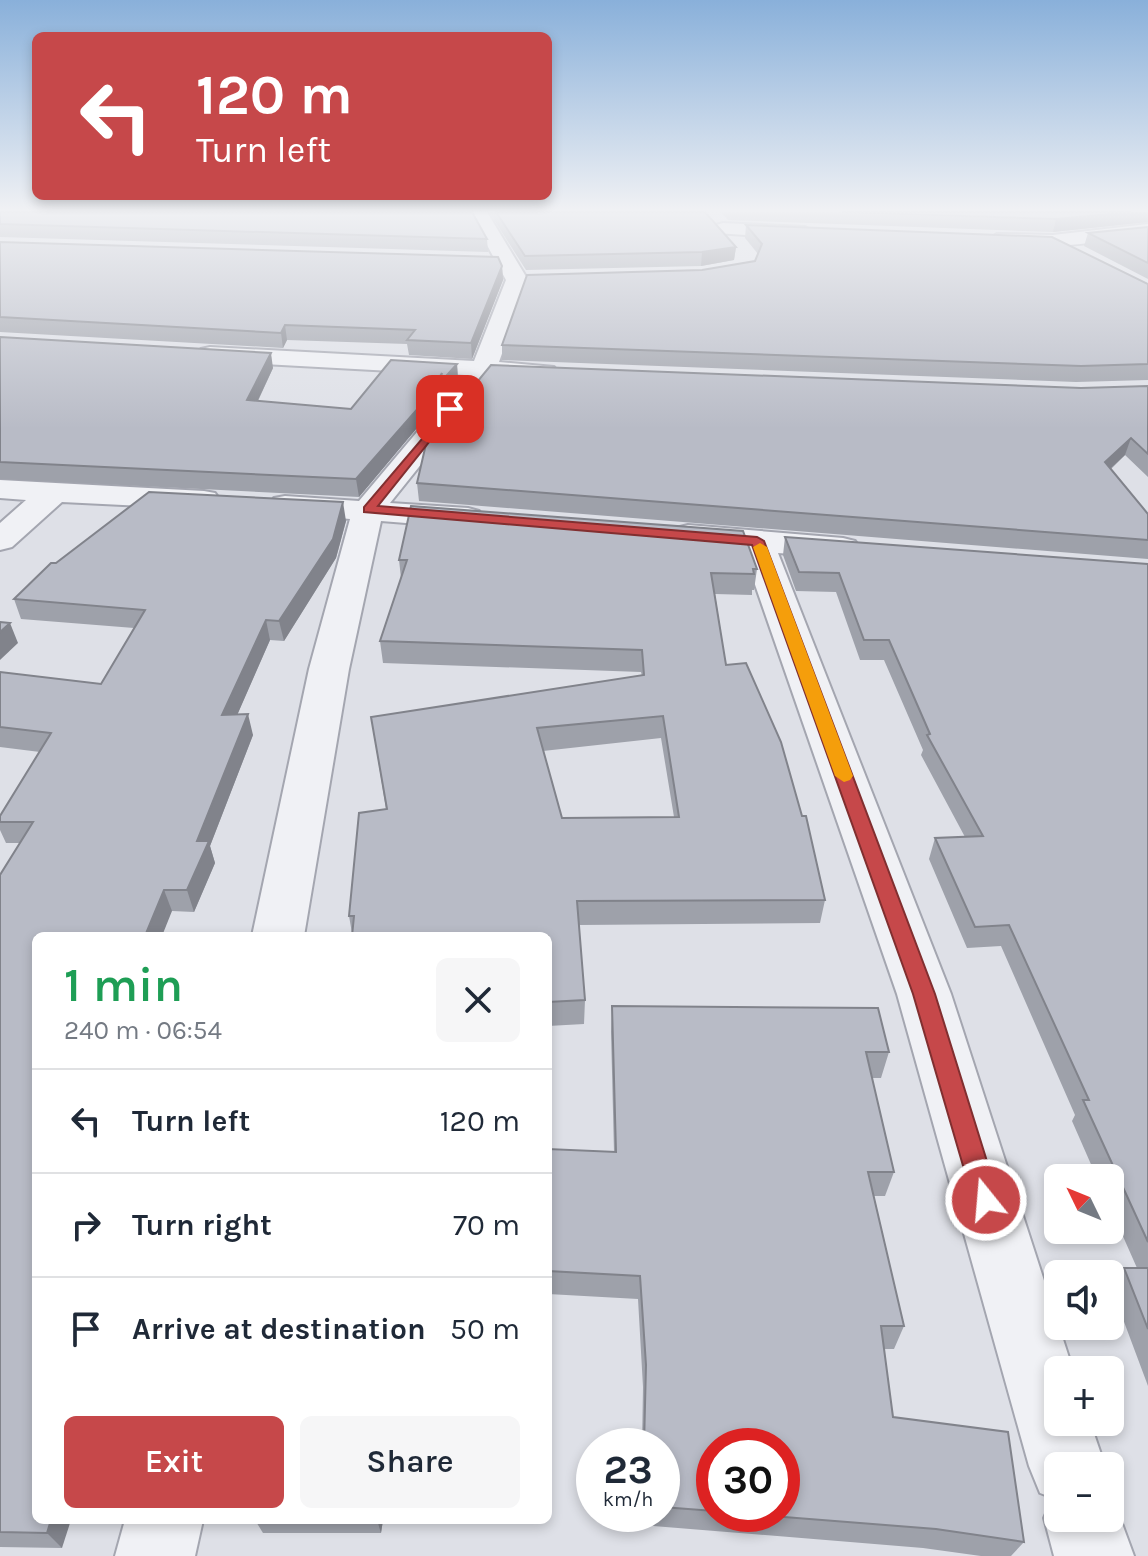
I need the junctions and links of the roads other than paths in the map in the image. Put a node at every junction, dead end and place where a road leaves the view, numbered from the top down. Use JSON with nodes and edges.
{"nodes":[{"id":1,"x":507,"y":285,"type":"edge"},
{"id":2,"x":187,"y":353,"type":"edge"},
{"id":3,"x":483,"y":370,"type":"junction"},
{"id":4,"x":577,"y":373,"type":"edge"},
{"id":5,"x":0,"y":489,"type":"edge"},
{"id":6,"x":55,"y":491,"type":"junction"},
{"id":7,"x":368,"y":510,"type":"junction"},
{"id":8,"x":493,"y":520,"type":"edge"},
{"id":9,"x":664,"y":534,"type":"edge"},
{"id":10,"x":0,"y":540,"type":"edge"},
{"id":11,"x":757,"y":541,"type":"junction"},
{"id":12,"x":867,"y":550,"type":"edge"},
{"id":13,"x":279,"y":932,"type":"edge"},
{"id":14,"x":1063,"y":1452,"type":"edge"},
{"id":15,"x":163,"y":1524,"type":"edge"},
{"id":16,"x":1087,"y":1532,"type":"edge"},
{"id":17,"x":155,"y":1556,"type":"edge"},
{"id":18,"x":1094,"y":1556,"type":"edge"}],
"edges":[{"from":1,"to":3,"type":"street"},
{"from":2,"to":3,"type":"street"},
{"from":3,"to":4,"type":"street"},
{"from":3,"to":7,"type":"street"},
{"from":5,"to":6,"type":"street"},
{"from":6,"to":7,"type":"street"},
{"from":6,"to":10,"type":"street"},
{"from":7,"to":8,"type":"street"},
{"from":7,"to":13,"type":"street"},
{"from":9,"to":11,"type":"street"},
{"from":11,"to":12,"type":"street"},
{"from":11,"to":14,"type":"street"},
{"from":15,"to":17,"type":"street"},
{"from":16,"to":18,"type":"street"}]}
